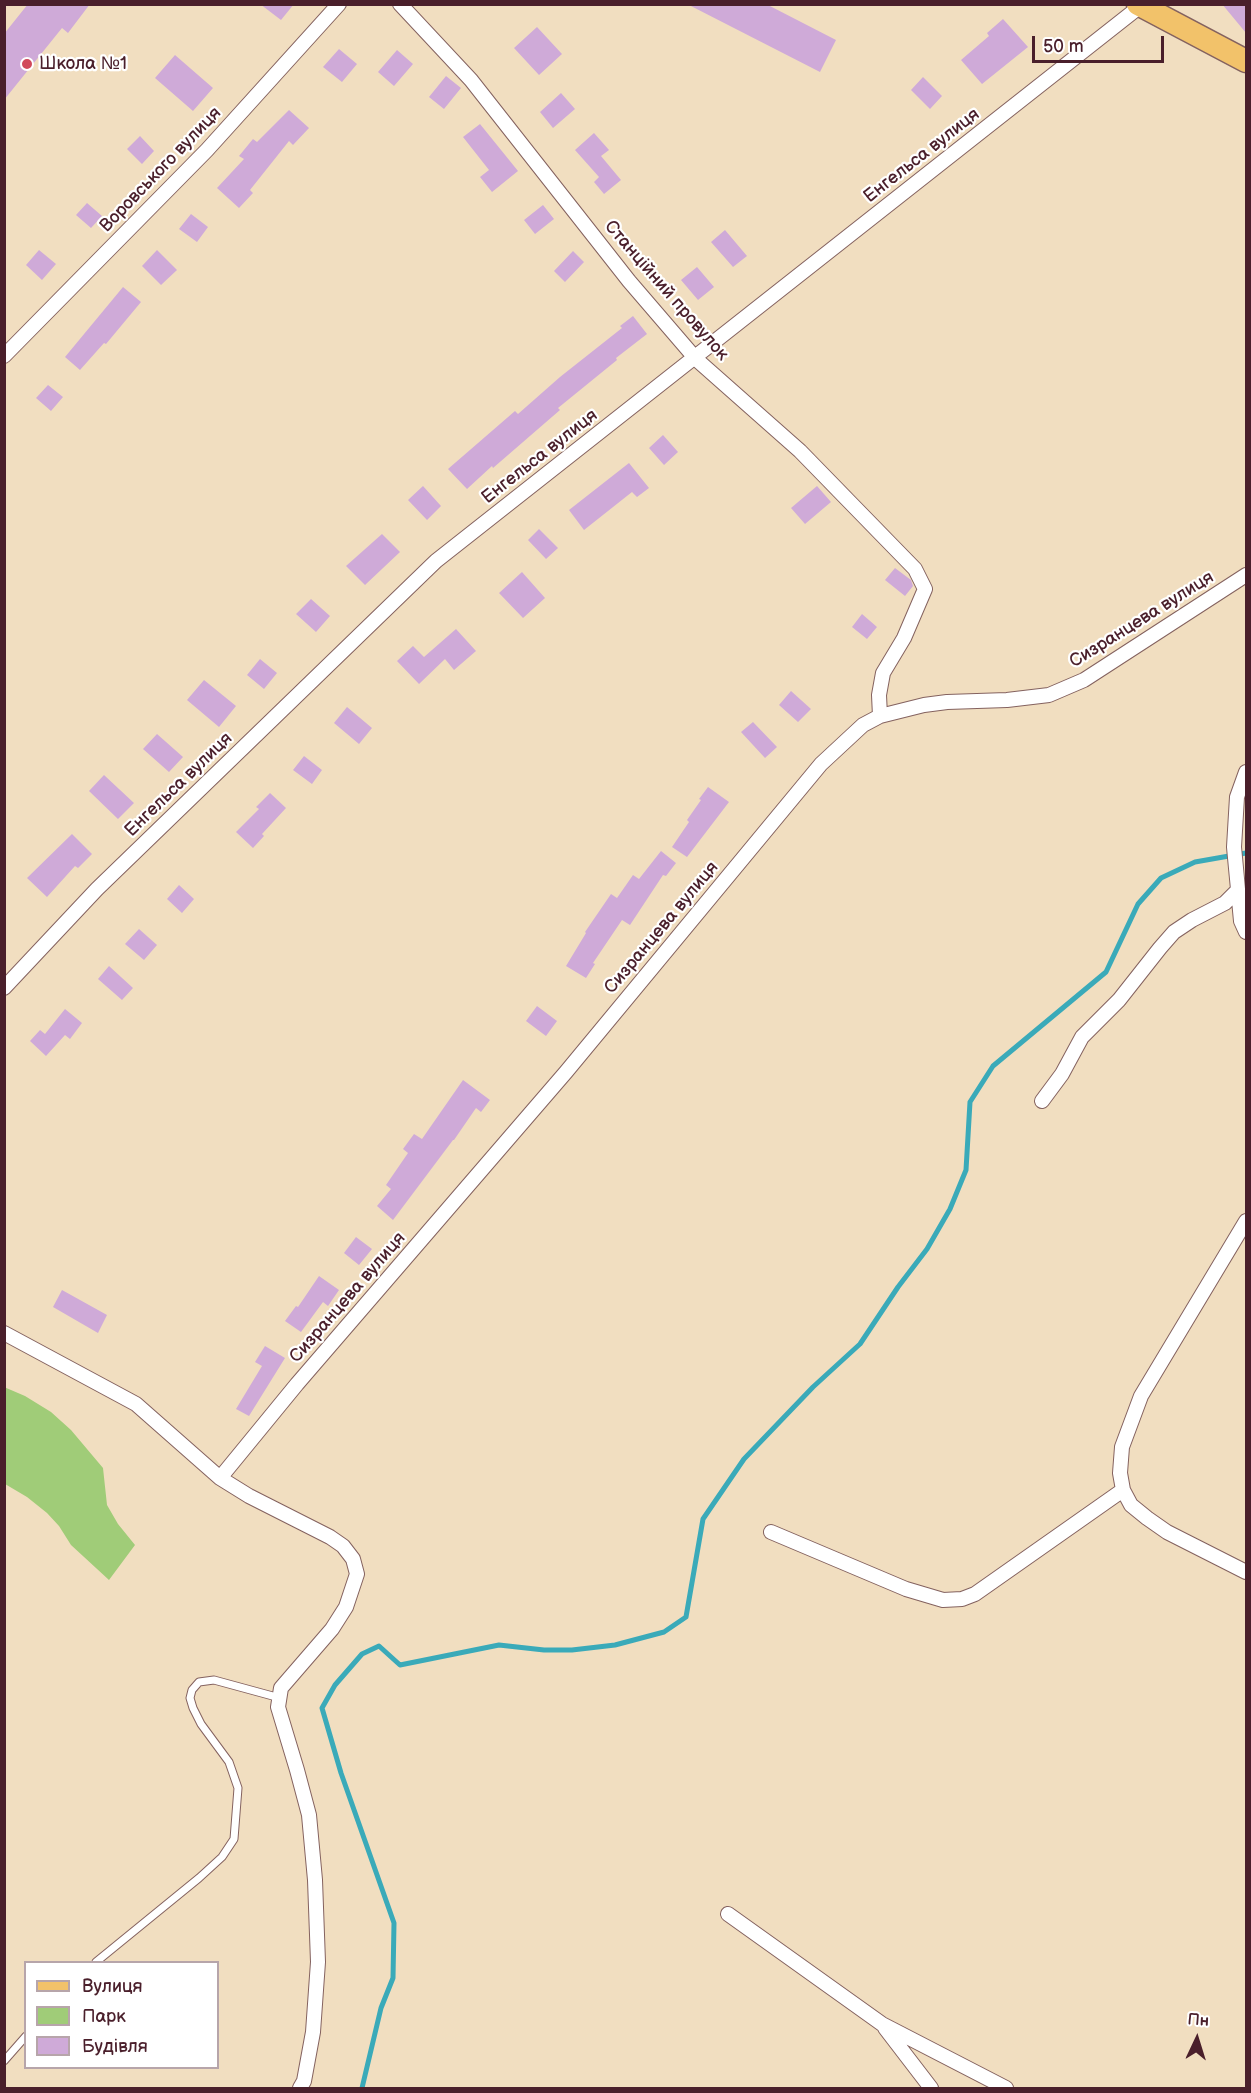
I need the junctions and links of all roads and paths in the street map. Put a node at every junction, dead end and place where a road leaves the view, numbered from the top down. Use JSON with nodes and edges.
{"nodes":[{"id":1,"x":339,"y":4,"type":"edge"},
{"id":2,"x":400,"y":4,"type":"edge"},
{"id":3,"x":1140,"y":5,"type":"edge"},
{"id":4,"x":1246,"y":61,"type":"edge"},
{"id":5,"x":4,"y":356,"type":"edge"},
{"id":6,"x":696,"y":359,"type":"junction"},
{"id":7,"x":1246,"y":575,"type":"edge"},
{"id":8,"x":880,"y":716,"type":"junction"},
{"id":9,"x":1246,"y":772,"type":"edge"},
{"id":10,"x":1238,"y":890,"type":"junction"},
{"id":11,"x":1246,"y":932,"type":"edge"},
{"id":12,"x":4,"y":988,"type":"edge"},
{"id":13,"x":1041,"y":1101,"type":"dead end"},
{"id":14,"x":1246,"y":1221,"type":"edge"},
{"id":15,"x":4,"y":1333,"type":"edge"},
{"id":16,"x":220,"y":1478,"type":"junction"},
{"id":17,"x":1123,"y":1490,"type":"junction"},
{"id":18,"x":771,"y":1532,"type":"dead end"},
{"id":19,"x":1246,"y":1572,"type":"edge"},
{"id":20,"x":280,"y":1698,"type":"junction"},
{"id":21,"x":728,"y":1914,"type":"dead end"},
{"id":22,"x":97,"y":1961,"type":"edge"},
{"id":23,"x":882,"y":2024,"type":"junction"},
{"id":24,"x":24,"y":2039,"type":"edge"},
{"id":25,"x":4,"y":2061,"type":"edge"},
{"id":26,"x":300,"y":2088,"type":"edge"},
{"id":27,"x":931,"y":2088,"type":"edge"},
{"id":28,"x":1006,"y":2088,"type":"edge"}],
"edges":[{"from":1,"to":5,"type":"street","name":"Воровського вулиця"},
{"from":2,"to":6,"type":"street","name":"Станційний провулок"},
{"from":3,"to":4,"type":"main road"},
{"from":3,"to":6,"type":"street","name":"Енгельса вулиця"},
{"from":6,"to":8,"type":"street","name":"Станційний провулок"},
{"from":6,"to":12,"type":"street","name":"Енгельса вулиця"},
{"from":7,"to":8,"type":"street","name":"Сизранцева вулиця"},
{"from":8,"to":16,"type":"street","name":"Сизранцева вулиця"},
{"from":9,"to":10,"type":"street"},
{"from":10,"to":11,"type":"street"},
{"from":10,"to":13,"type":"street"},
{"from":14,"to":17,"type":"street"},
{"from":15,"to":16,"type":"street"},
{"from":16,"to":20,"type":"street"},
{"from":17,"to":18,"type":"street"},
{"from":17,"to":19,"type":"street"},
{"from":20,"to":22,"type":"lane"},
{"from":20,"to":26,"type":"street"},
{"from":21,"to":23,"type":"street"},
{"from":23,"to":27,"type":"street"},
{"from":23,"to":28,"type":"street"},
{"from":24,"to":25,"type":"lane"}]}
